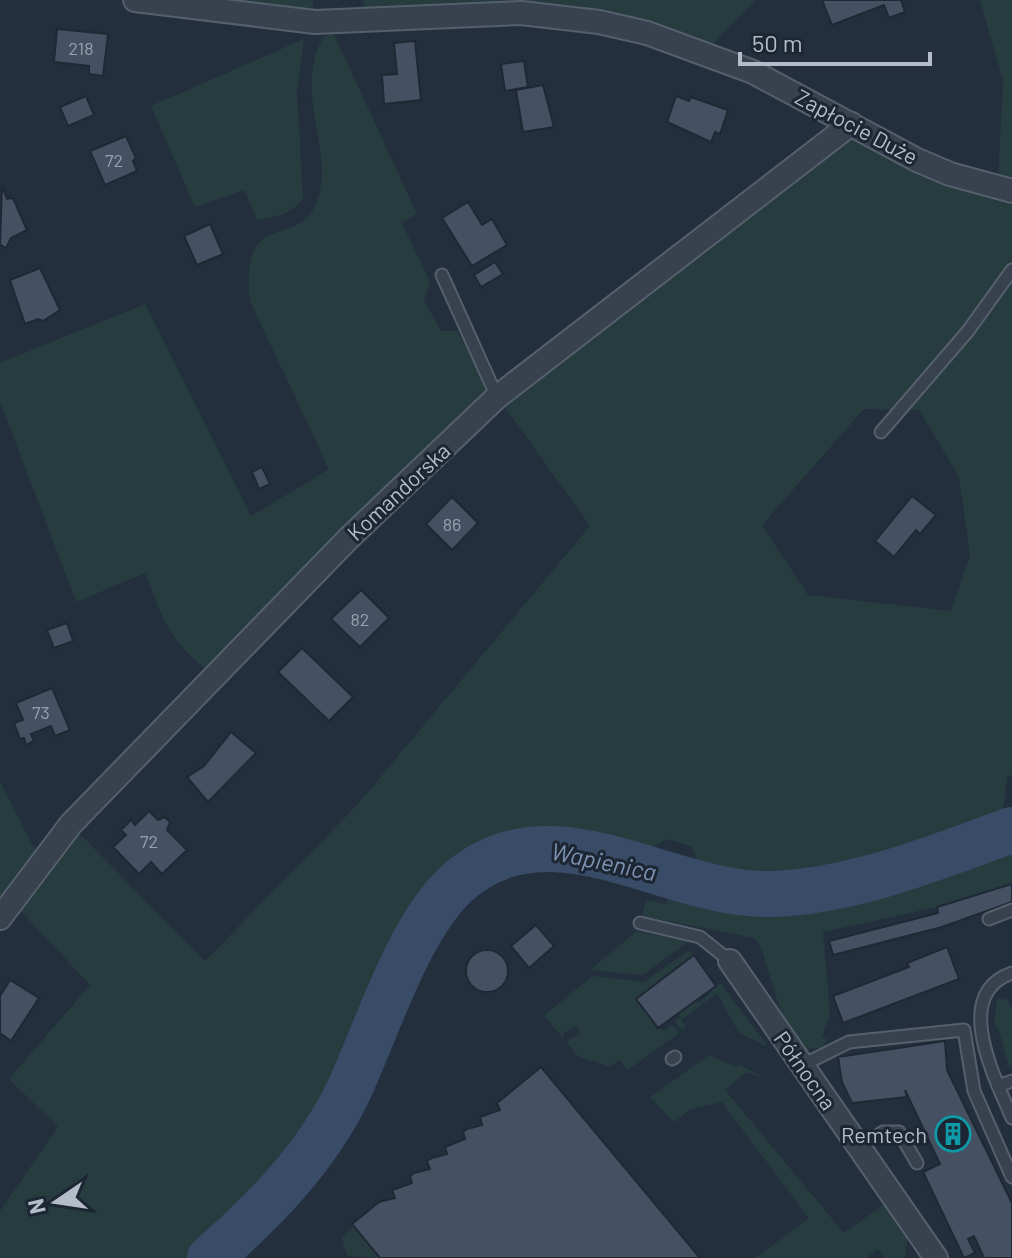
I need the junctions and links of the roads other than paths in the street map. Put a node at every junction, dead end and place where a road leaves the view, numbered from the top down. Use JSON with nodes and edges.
{"nodes":[{"id":1,"x":135,"y":0,"type":"edge"},
{"id":2,"x":851,"y":124,"type":"junction"},
{"id":3,"x":1012,"y":191,"type":"edge"},
{"id":4,"x":1012,"y":270,"type":"edge"},
{"id":5,"x":442,"y":275,"type":"dead end"},
{"id":6,"x":497,"y":397,"type":"junction"},
{"id":7,"x":881,"y":432,"type":"dead end"},
{"id":8,"x":1012,"y":910,"type":"edge"},
{"id":9,"x":0,"y":918,"type":"edge"},
{"id":10,"x":989,"y":919,"type":"dead end"},
{"id":11,"x":640,"y":923,"type":"dead end"},
{"id":12,"x":730,"y":961,"type":"joint"},
{"id":13,"x":1012,"y":973,"type":"edge"},
{"id":14,"x":803,"y":1065,"type":"junction"},
{"id":15,"x":1012,"y":1081,"type":"edge"},
{"id":16,"x":998,"y":1086,"type":"junction"},
{"id":17,"x":1012,"y":1118,"type":"edge"},
{"id":18,"x":860,"y":1147,"type":"junction"},
{"id":19,"x":917,"y":1163,"type":"dead end"},
{"id":20,"x":1012,"y":1177,"type":"edge"},
{"id":21,"x":936,"y":1258,"type":"edge"}],
"edges":[{"from":1,"to":2,"type":"street","name":"Zapłocie Duże"},
{"from":2,"to":3,"type":"street","name":"Zapłocie Duże"},
{"from":2,"to":6,"type":"street","name":"Komandorska"},
{"from":4,"to":7,"type":"lane"},
{"from":5,"to":6,"type":"lane"},
{"from":6,"to":9,"type":"street","name":"Komandorska"},
{"from":8,"to":10,"type":"lane"},
{"from":11,"to":12,"type":"lane"},
{"from":12,"to":14,"type":"street","name":"Północna"},
{"from":13,"to":16,"type":"lane"},
{"from":14,"to":18,"type":"street","name":"Północna"},
{"from":14,"to":20,"type":"lane"},
{"from":15,"to":16,"type":"lane"},
{"from":16,"to":17,"type":"lane"},
{"from":18,"to":19,"type":"lane"},
{"from":18,"to":21,"type":"street","name":"Północna"}]}
